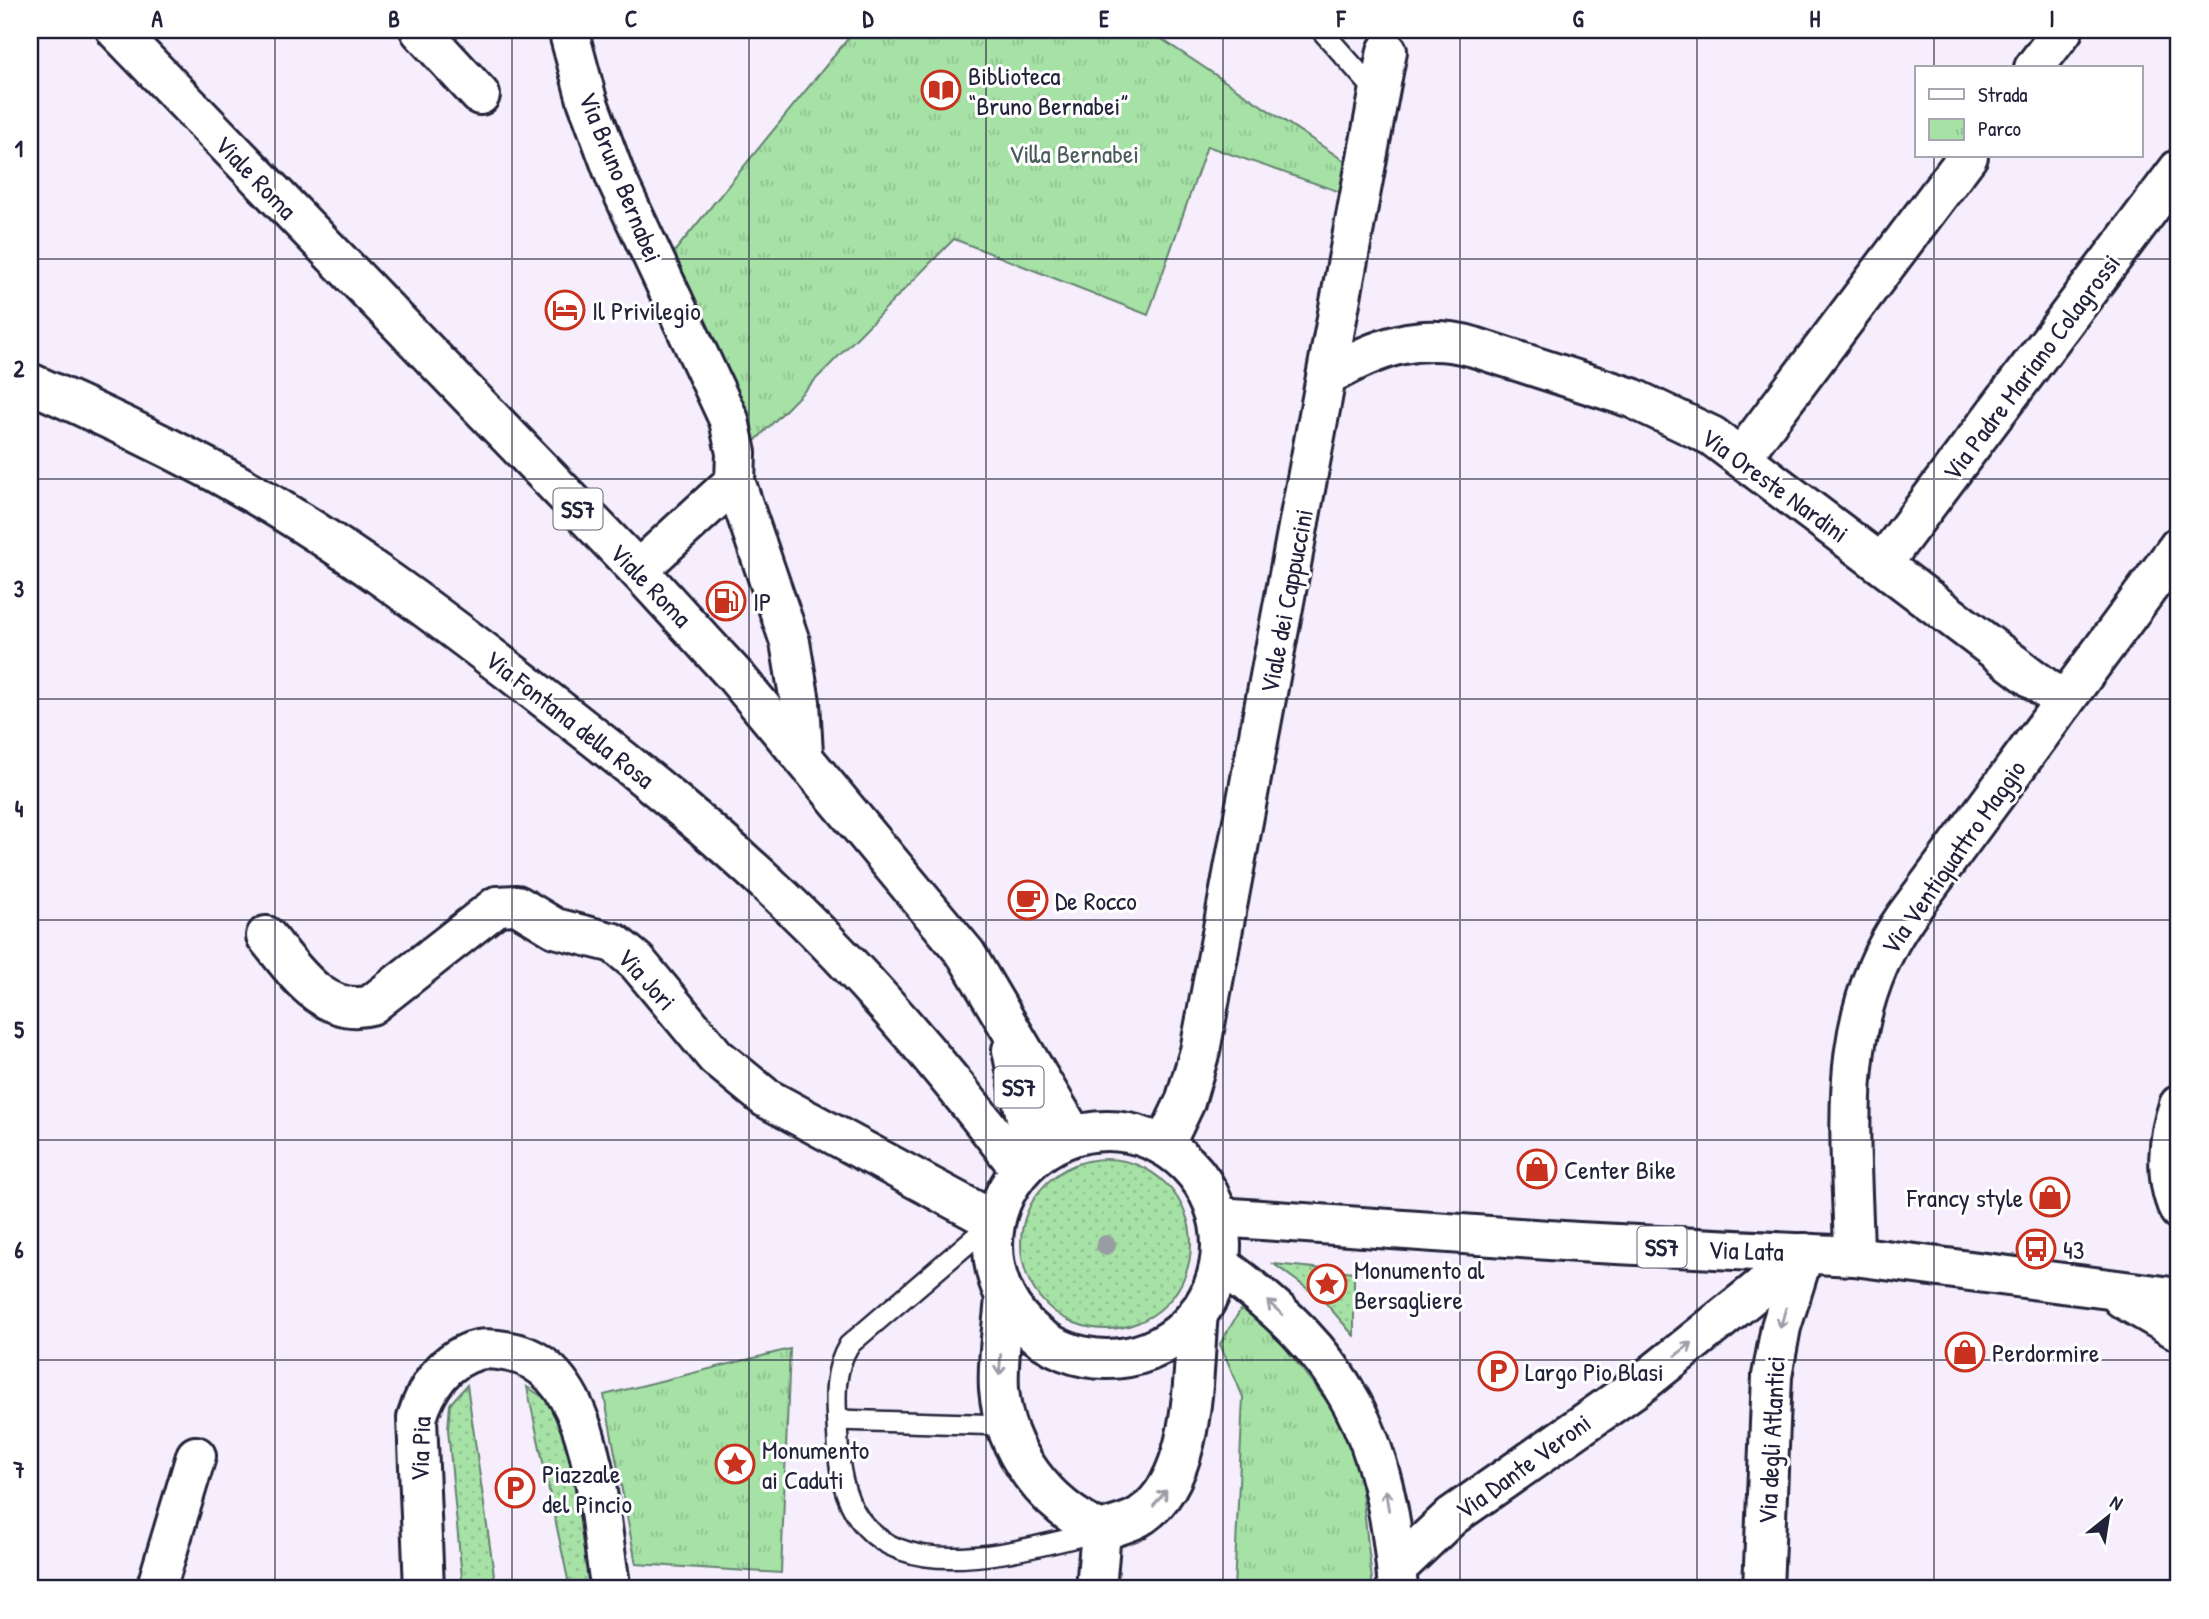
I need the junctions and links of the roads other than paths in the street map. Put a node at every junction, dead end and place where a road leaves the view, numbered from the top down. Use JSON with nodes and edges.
{"nodes":[{"id":1,"x":116,"y":30,"type":"edge"},
{"id":2,"x":420,"y":30,"type":"edge"},
{"id":3,"x":1321,"y":30,"type":"edge"},
{"id":4,"x":2063,"y":30,"type":"edge"},
{"id":5,"x":570,"y":37,"type":"dead end"},
{"id":6,"x":1387,"y":51,"type":"dead end"},
{"id":7,"x":2036,"y":66,"type":"edge"},
{"id":8,"x":1378,"y":94,"type":"junction"},
{"id":9,"x":480,"y":95,"type":"dead end"},
{"id":10,"x":1966,"y":158,"type":"edge"},
{"id":11,"x":2179,"y":169,"type":"edge"},
{"id":12,"x":1329,"y":375,"type":"junction"},
{"id":13,"x":30,"y":383,"type":"edge"},
{"id":14,"x":1742,"y":456,"type":"junction"},
{"id":15,"x":735,"y":481,"type":"junction"},
{"id":16,"x":2179,"y":546,"type":"edge"},
{"id":17,"x":1882,"y":564,"type":"junction"},
{"id":18,"x":638,"y":570,"type":"junction"},
{"id":19,"x":2064,"y":702,"type":"junction"},
{"id":20,"x":803,"y":754,"type":"junction"},
{"id":21,"x":266,"y":936,"type":"dead end"},
{"id":22,"x":1005,"y":1018,"type":"junction"},
{"id":23,"x":2179,"y":1105,"type":"edge"},
{"id":24,"x":1073,"y":1135,"type":"junction"},
{"id":25,"x":1164,"y":1146,"type":"junction"},
{"id":26,"x":1027,"y":1162,"type":"junction"},
{"id":27,"x":2179,"y":1210,"type":"edge"},
{"id":28,"x":1218,"y":1217,"type":"junction"},
{"id":29,"x":994,"y":1220,"type":"junction"},
{"id":30,"x":1804,"y":1253,"type":"junction"},
{"id":31,"x":1854,"y":1256,"type":"junction"},
{"id":32,"x":1220,"y":1265,"type":"junction"},
{"id":33,"x":2105,"y":1289,"type":"junction"},
{"id":34,"x":1005,"y":1297,"type":"junction"},
{"id":35,"x":2179,"y":1298,"type":"edge"},
{"id":36,"x":1198,"y":1313,"type":"junction"},
{"id":37,"x":2179,"y":1331,"type":"edge"},
{"id":38,"x":837,"y":1420,"type":"junction"},
{"id":39,"x":1005,"y":1425,"type":"junction"},
{"id":40,"x":196,"y":1456,"type":"dead end"},
{"id":41,"x":1101,"y":1531,"type":"junction"},
{"id":42,"x":1397,"y":1578,"type":"edge"},
{"id":43,"x":156,"y":1589,"type":"edge"},
{"id":44,"x":424,"y":1589,"type":"edge"},
{"id":45,"x":611,"y":1589,"type":"edge"},
{"id":46,"x":1096,"y":1589,"type":"edge"},
{"id":47,"x":1763,"y":1589,"type":"edge"}],
"edges":[{"from":1,"to":18,"type":"street","name":"Viale Roma","number":"SS7"},
{"from":2,"to":9,"type":"street"},
{"from":3,"to":8,"type":"lane"},
{"from":4,"to":7,"type":"street"},
{"from":5,"to":15,"type":"street","name":"Via Bruno Bernabei"},
{"from":6,"to":8,"type":"street","name":"Viale dei Cappuccini"},
{"from":8,"to":12,"type":"street","name":"Viale dei Cappuccini"},
{"from":10,"to":14,"type":"street"},
{"from":11,"to":17,"type":"street","name":"Via Padre Mariano Colagrossi"},
{"from":12,"to":14,"type":"street","name":"Via Oreste Nardini"},
{"from":12,"to":25,"type":"street","name":"Viale dei Cappuccini"},
{"from":13,"to":26,"type":"street","name":"Via Fontana della Rosa"},
{"from":14,"to":17,"type":"street","name":"Via Oreste Nardini"},
{"from":15,"to":18,"type":"street"},
{"from":15,"to":20,"type":"street","name":"Via Bruno Bernabei"},
{"from":16,"to":19,"type":"street","name":"Via Ventiquattro Maggio"},
{"from":17,"to":19,"type":"street","name":"Via Oreste Nardini"},
{"from":18,"to":20,"type":"street","name":"Viale Roma","number":"SS7"},
{"from":19,"to":31,"type":"street","name":"Via Ventiquattro Maggio"},
{"from":20,"to":22,"type":"street","name":"Viale Roma","number":"SS7"},
{"from":21,"to":29,"type":"street","name":"Via Jori"},
{"from":22,"to":24,"type":"street","name":"Viale Roma","number":"SS7"},
{"from":22,"to":26,"type":"street","name":"Viale Roma","number":"SS7"},
{"from":23,"to":27,"type":"street"},
{"from":24,"to":25,"type":"street"},
{"from":24,"to":26,"type":"street"},
{"from":25,"to":28,"type":"street"},
{"from":26,"to":29,"type":"street"},
{"from":28,"to":30,"type":"street","name":"Via Lata","number":"SS7"},
{"from":28,"to":32,"type":"street"},
{"from":29,"to":34,"type":"street"},
{"from":29,"to":38,"type":"lane"},
{"from":30,"to":31,"type":"street","name":"Via Lata","number":"SS7"},
{"from":42,"to":30,"type":"street","name":"Via Dante Veroni","one_way":true},
{"from":30,"to":47,"type":"street","name":"Via degli Atlantici","one_way":true},
{"from":31,"to":33,"type":"street","name":"Via Lata","number":"SS7"},
{"from":32,"to":36,"type":"street"},
{"from":42,"to":32,"type":"street","one_way":true},
{"from":33,"to":35,"type":"street","name":"Via Lata","number":"SS7"},
{"from":33,"to":37,"type":"street","name":"Via Lata","number":"SS7"},
{"from":34,"to":36,"type":"street"},
{"from":34,"to":39,"type":"street","one_way":true},
{"from":41,"to":36,"type":"street","one_way":true},
{"from":38,"to":39,"type":"lane"},
{"from":38,"to":41,"type":"lane"},
{"from":39,"to":41,"type":"street"},
{"from":40,"to":43,"type":"street"},
{"from":41,"to":46,"type":"street"},
{"from":44,"to":45,"type":"street","name":"Via Pia"}]}
